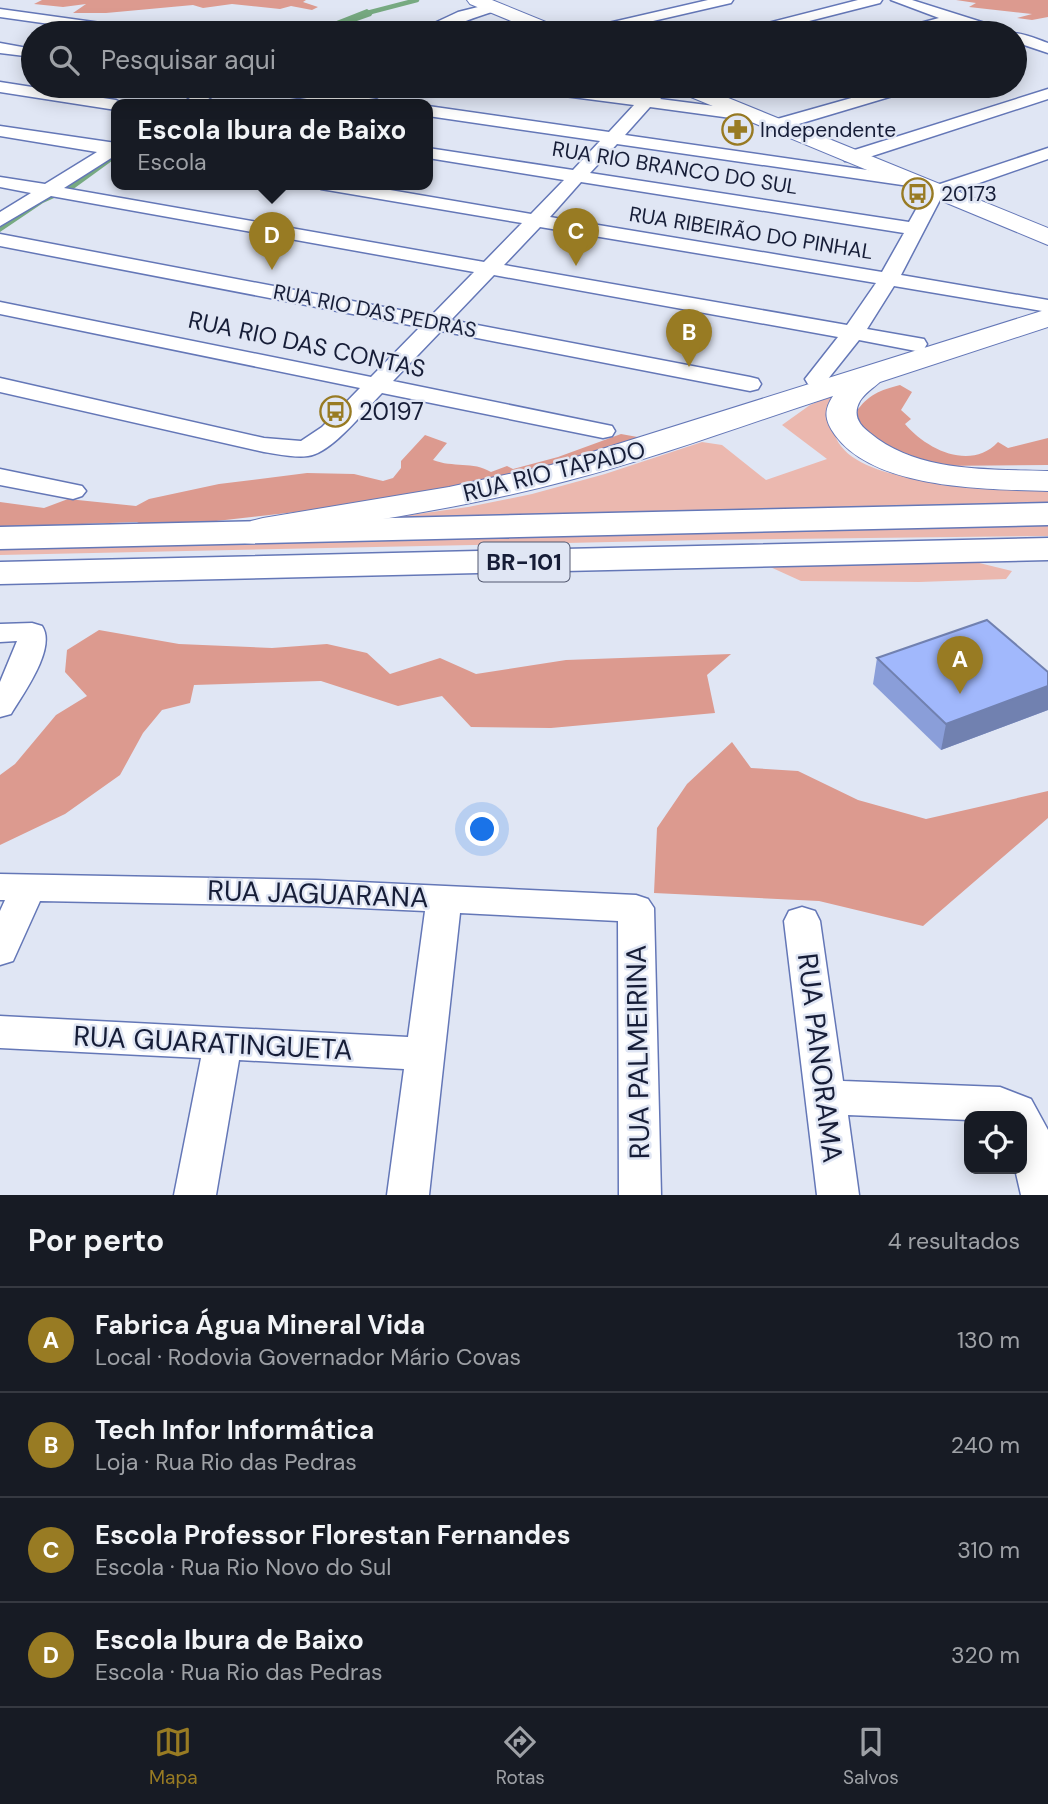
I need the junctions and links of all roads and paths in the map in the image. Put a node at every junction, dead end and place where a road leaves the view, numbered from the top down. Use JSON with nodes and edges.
{"nodes":[{"id":1,"x":726,"y":0,"type":"edge"},
{"id":2,"x":875,"y":0,"type":"edge"},
{"id":3,"x":898,"y":0,"type":"edge"},
{"id":4,"x":485,"y":4,"type":"edge"},
{"id":5,"x":0,"y":13,"type":"edge"},
{"id":6,"x":955,"y":18,"type":"junction"},
{"id":7,"x":58,"y":21,"type":"edge"},
{"id":8,"x":449,"y":21,"type":"edge"},
{"id":9,"x":527,"y":21,"type":"edge"},
{"id":10,"x":635,"y":21,"type":"edge"},
{"id":11,"x":793,"y":21,"type":"edge"},
{"id":12,"x":944,"y":21,"type":"edge"},
{"id":13,"x":964,"y":21,"type":"edge"},
{"id":14,"x":1027,"y":40,"type":"edge"},
{"id":15,"x":1047,"y":46,"type":"edge"},
{"id":16,"x":0,"y":48,"type":"edge"},
{"id":17,"x":21,"y":51,"type":"edge"},
{"id":18,"x":1027,"y":52,"type":"edge"},
{"id":19,"x":0,"y":87,"type":"edge"},
{"id":20,"x":21,"y":90,"type":"edge"},
{"id":21,"x":1048,"y":94,"type":"edge"},
{"id":22,"x":71,"y":98,"type":"edge"},
{"id":23,"x":611,"y":98,"type":"edge"},
{"id":24,"x":652,"y":98,"type":"edge"},
{"id":25,"x":715,"y":98,"type":"edge"},
{"id":26,"x":869,"y":98,"type":"edge"},
{"id":27,"x":646,"y":103,"type":"junction"},
{"id":28,"x":111,"y":104,"type":"edge"},
{"id":29,"x":433,"y":112,"type":"edge"},
{"id":30,"x":753,"y":116,"type":"junction"},
{"id":31,"x":776,"y":125,"type":"junction"},
{"id":32,"x":0,"y":131,"type":"edge"},
{"id":33,"x":614,"y":138,"type":"junction"},
{"id":34,"x":111,"y":149,"type":"edge"},
{"id":35,"x":111,"y":153,"type":"edge"},
{"id":36,"x":1048,"y":153,"type":"edge"},
{"id":37,"x":433,"y":154,"type":"edge"},
{"id":38,"x":851,"y":157,"type":"junction"},
{"id":39,"x":577,"y":176,"type":"junction"},
{"id":40,"x":909,"y":181,"type":"junction"},
{"id":41,"x":0,"y":182,"type":"edge"},
{"id":42,"x":357,"y":190,"type":"edge"},
{"id":43,"x":56,"y":191,"type":"junction"},
{"id":44,"x":935,"y":192,"type":"junction"},
{"id":45,"x":0,"y":220,"type":"edge"},
{"id":46,"x":536,"y":220,"type":"junction"},
{"id":47,"x":915,"y":229,"type":"junction"},
{"id":48,"x":1044,"y":232,"type":"edge"},
{"id":49,"x":0,"y":240,"type":"edge"},
{"id":50,"x":487,"y":269,"type":"junction"},
{"id":51,"x":889,"y":279,"type":"junction"},
{"id":52,"x":1048,"y":306,"type":"edge"},
{"id":53,"x":0,"y":308,"type":"edge"},
{"id":54,"x":1048,"y":317,"type":"edge"},
{"id":55,"x":436,"y":323,"type":"junction"},
{"id":56,"x":853,"y":333,"type":"junction"},
{"id":57,"x":916,"y":344,"type":"dead end"},
{"id":58,"x":868,"y":377,"type":"junction"},
{"id":59,"x":816,"y":379,"type":"dead end"},
{"id":60,"x":750,"y":384,"type":"dead end"},
{"id":61,"x":0,"y":385,"type":"edge"},
{"id":62,"x":376,"y":385,"type":"junction"},
{"id":63,"x":603,"y":431,"type":"dead end"},
{"id":64,"x":0,"y":477,"type":"edge"},
{"id":65,"x":1048,"y":481,"type":"edge"},
{"id":66,"x":72,"y":491,"type":"dead end"},
{"id":67,"x":1048,"y":514,"type":"edge"},
{"id":68,"x":232,"y":533,"type":"junction"},
{"id":69,"x":0,"y":538,"type":"edge"},
{"id":70,"x":1048,"y":549,"type":"edge"},
{"id":71,"x":0,"y":573,"type":"edge"},
{"id":72,"x":0,"y":633,"type":"edge"},
{"id":73,"x":0,"y":707,"type":"edge"},
{"id":74,"x":14,"y":887,"type":"edge"},
{"id":75,"x":444,"y":898,"type":"junction"},
{"id":76,"x":636,"y":908,"type":"joint"},
{"id":77,"x":802,"y":921,"type":"dead end"},
{"id":78,"x":0,"y":951,"type":"edge"},
{"id":79,"x":0,"y":1032,"type":"edge"},
{"id":80,"x":223,"y":1042,"type":"junction"},
{"id":81,"x":426,"y":1054,"type":"junction"},
{"id":82,"x":827,"y":1097,"type":"junction"},
{"id":83,"x":1013,"y":1111,"type":"edge"},
{"id":84,"x":1027,"y":1127,"type":"edge"},
{"id":85,"x":195,"y":1195,"type":"edge"},
{"id":86,"x":408,"y":1195,"type":"edge"},
{"id":87,"x":640,"y":1195,"type":"edge"},
{"id":88,"x":838,"y":1195,"type":"edge"},
{"id":89,"x":1042,"y":1195,"type":"edge"}],
"edges":[{"from":1,"to":10,"type":"street"},
{"from":2,"to":11,"type":"street"},
{"from":3,"to":6,"type":"street"},
{"from":4,"to":8,"type":"street"},
{"from":4,"to":9,"type":"main road"},
{"from":5,"to":7,"type":"street"},
{"from":6,"to":12,"type":"street"},
{"from":6,"to":13,"type":"street"},
{"from":14,"to":15,"type":"street"},
{"from":15,"to":18,"type":"street"},
{"from":16,"to":17,"type":"street"},
{"from":19,"to":20,"type":"street"},
{"from":21,"to":38,"type":"street"},
{"from":22,"to":28,"type":"street"},
{"from":23,"to":27,"type":"street"},
{"from":24,"to":27,"type":"street"},
{"from":25,"to":30,"type":"main road"},
{"from":26,"to":31,"type":"street"},
{"from":27,"to":30,"type":"street"},
{"from":27,"to":33,"type":"street"},
{"from":29,"to":33,"type":"street"},
{"from":30,"to":31,"type":"main road"},
{"from":31,"to":38,"type":"main road"},
{"from":32,"to":34,"type":"street"},
{"from":33,"to":39,"type":"street"},
{"from":33,"to":40,"type":"street"},
{"from":35,"to":43,"type":"street"},
{"from":36,"to":44,"type":"street"},
{"from":37,"to":39,"type":"street","name":"RUA RIO BRANCO DO SUL"},
{"from":38,"to":40,"type":"main road"},
{"from":39,"to":46,"type":"street"},
{"from":39,"to":47,"type":"street","name":"RUA RIO BRANCO DO SUL"},
{"from":40,"to":44,"type":"main road"},
{"from":41,"to":43,"type":"street"},
{"from":42,"to":46,"type":"street","name":"RUA RIBEIRÃO DO PINHAL"},
{"from":43,"to":45,"type":"street"},
{"from":43,"to":50,"type":"street"},
{"from":44,"to":47,"type":"street"},
{"from":44,"to":48,"type":"main road"},
{"from":46,"to":50,"type":"street"},
{"from":46,"to":51,"type":"street","name":"RUA RIBEIRÃO DO PINHAL"},
{"from":47,"to":51,"type":"street"},
{"from":49,"to":55,"type":"street","name":"RUA RIO DAS PEDRAS"},
{"from":50,"to":55,"type":"street"},
{"from":50,"to":56,"type":"street"},
{"from":51,"to":52,"type":"street","name":"RUA RIBEIRÃO DO PINHAL"},
{"from":51,"to":56,"type":"street"},
{"from":53,"to":62,"type":"street","name":"RUA RIO DAS CONTAS"},
{"from":54,"to":58,"type":"main road","name":"RUA RIO TAPADO"},
{"from":55,"to":60,"type":"street","name":"RUA RIO DAS PEDRAS"},
{"from":55,"to":62,"type":"street"},
{"from":56,"to":57,"type":"street"},
{"from":56,"to":59,"type":"street"},
{"from":58,"to":65,"type":"main road","name":"RUA RIO TAPADO"},
{"from":58,"to":68,"type":"main road","name":"RUA RIO TAPADO"},
{"from":61,"to":62,"type":"street"},
{"from":62,"to":63,"type":"street","name":"RUA RIO DAS CONTAS"},
{"from":64,"to":66,"type":"street"},
{"from":67,"to":68,"type":"highway","number":"BR-101"},
{"from":68,"to":69,"type":"highway","number":"BR-101"},
{"from":70,"to":71,"type":"highway","number":"BR-101"},
{"from":72,"to":73,"type":"street"},
{"from":74,"to":75,"type":"street","name":"RUA JAGUARANA"},
{"from":74,"to":78,"type":"street"},
{"from":75,"to":76,"type":"street","name":"RUA JAGUARANA"},
{"from":75,"to":81,"type":"street"},
{"from":76,"to":87,"type":"street","name":"RUA PALMEIRINA"},
{"from":77,"to":82,"type":"street","name":"RUA PANORAMA"},
{"from":79,"to":80,"type":"street","name":"RUA GUARATINGUETA"},
{"from":80,"to":81,"type":"street","name":"RUA GUARATINGUETA"},
{"from":80,"to":85,"type":"street"},
{"from":81,"to":86,"type":"street"},
{"from":82,"to":83,"type":"street"},
{"from":82,"to":88,"type":"street","name":"RUA PANORAMA"},
{"from":84,"to":89,"type":"street"}]}
